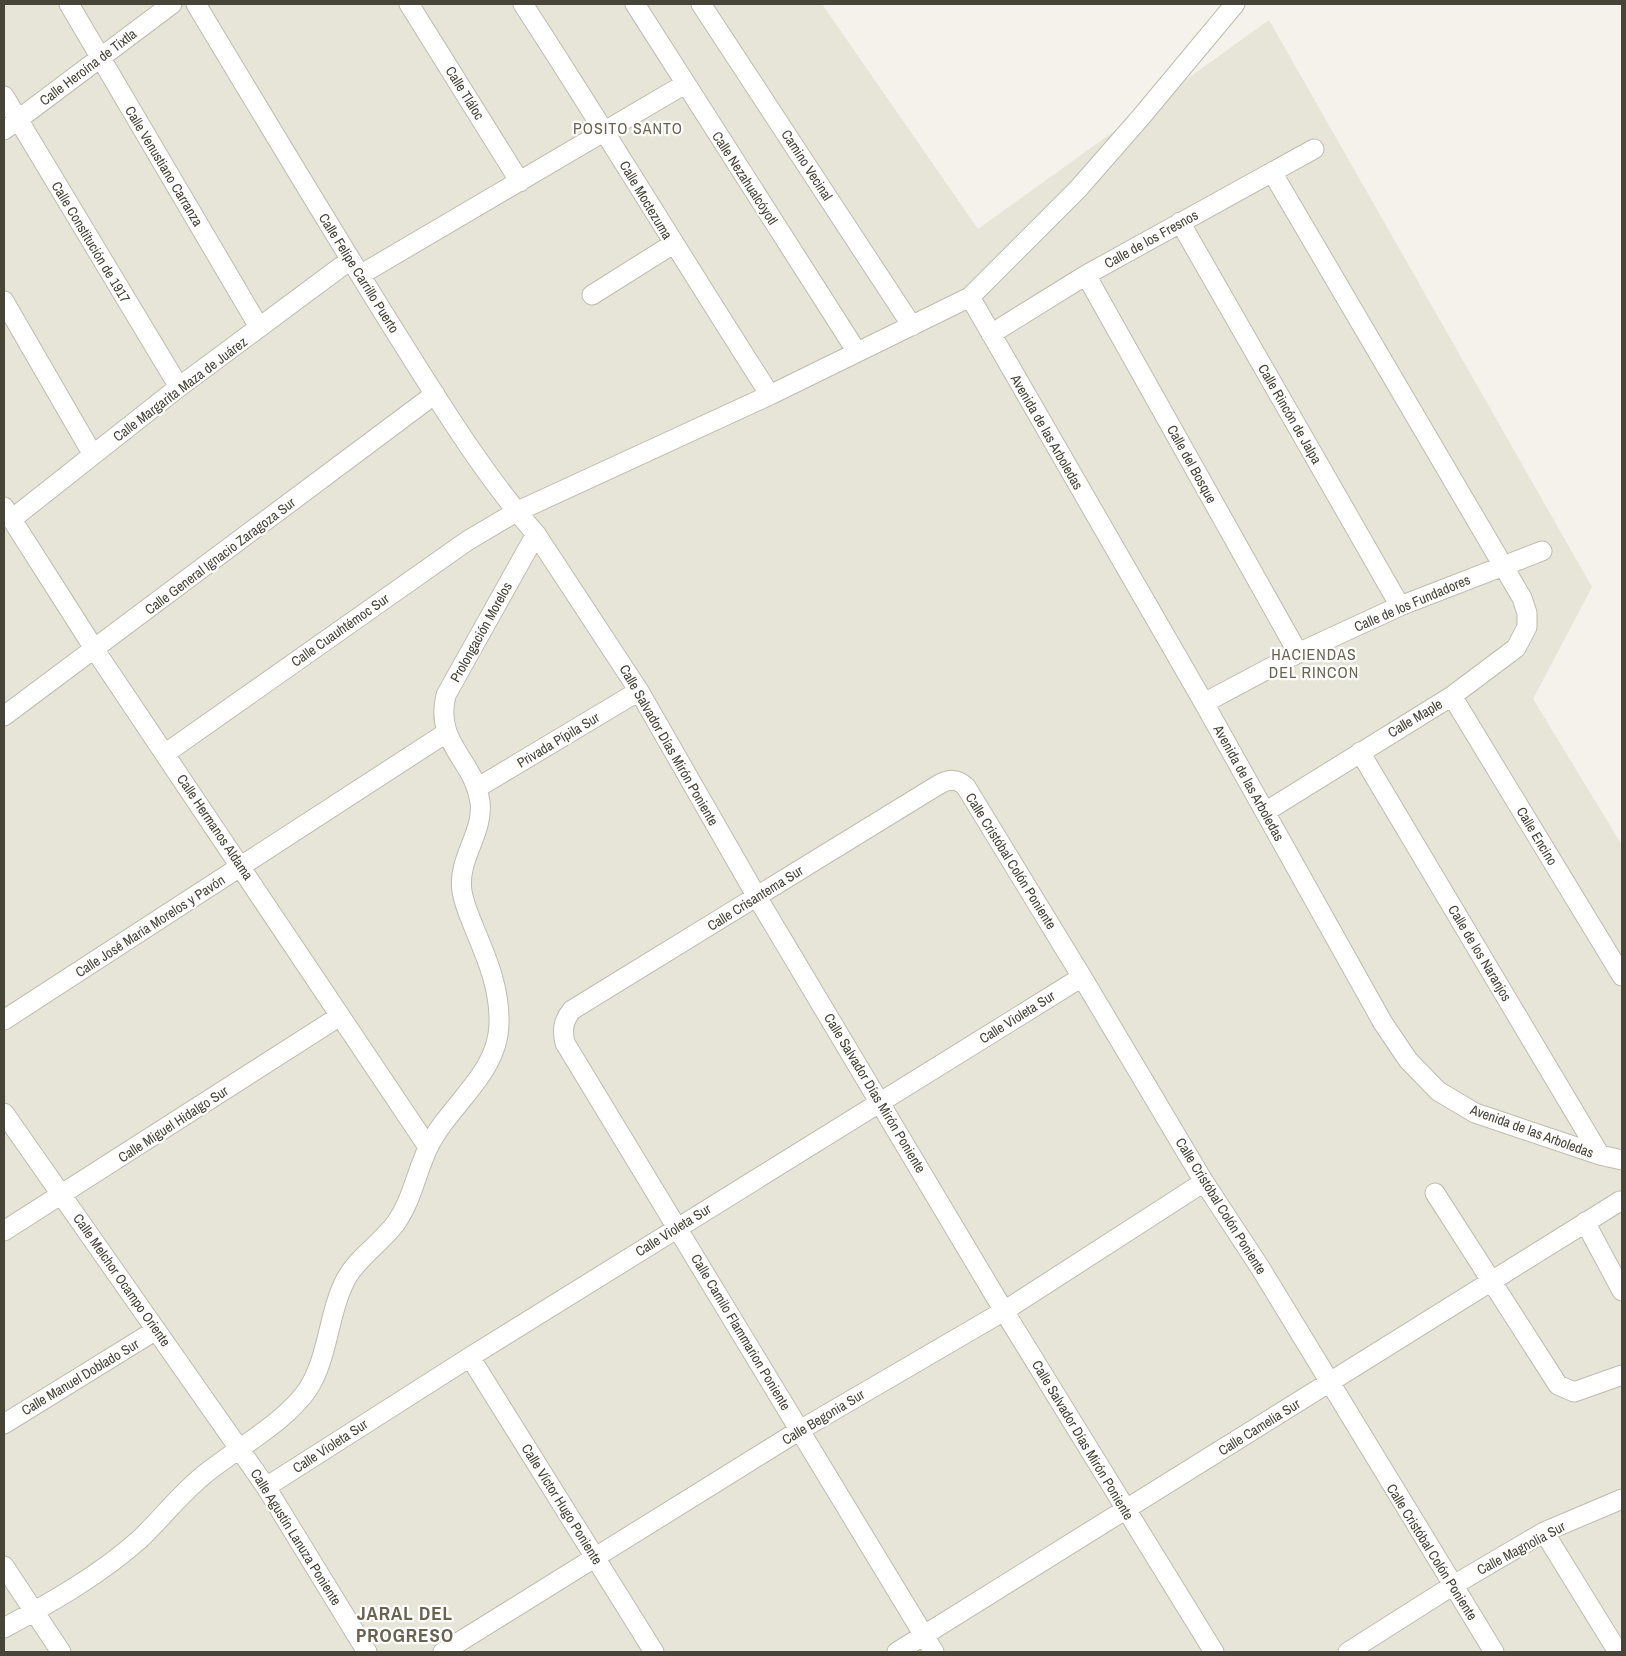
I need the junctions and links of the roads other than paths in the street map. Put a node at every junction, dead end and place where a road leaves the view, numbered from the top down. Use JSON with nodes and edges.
{"nodes":[{"id":1,"x":69,"y":4,"type":"edge"},
{"id":2,"x":172,"y":4,"type":"edge"},
{"id":3,"x":196,"y":4,"type":"edge"},
{"id":4,"x":409,"y":4,"type":"edge"},
{"id":5,"x":523,"y":4,"type":"edge"},
{"id":6,"x":635,"y":4,"type":"edge"},
{"id":7,"x":702,"y":4,"type":"edge"},
{"id":8,"x":1235,"y":4,"type":"edge"},
{"id":9,"x":101,"y":59,"type":"junction"},
{"id":10,"x":685,"y":84,"type":"junction"},
{"id":11,"x":4,"y":96,"type":"edge"},
{"id":12,"x":11,"y":125,"type":"edge"},
{"id":13,"x":606,"y":132,"type":"junction"},
{"id":14,"x":1314,"y":149,"type":"dead end"},
{"id":15,"x":1272,"y":172,"type":"junction"},
{"id":16,"x":520,"y":182,"type":"junction"},
{"id":17,"x":1180,"y":222,"type":"junction"},
{"id":18,"x":673,"y":244,"type":"junction"},
{"id":19,"x":355,"y":268,"type":"junction"},
{"id":20,"x":1086,"y":275,"type":"junction"},
{"id":21,"x":592,"y":295,"type":"dead end"},
{"id":22,"x":970,"y":297,"type":"junction"},
{"id":23,"x":4,"y":301,"type":"edge"},
{"id":24,"x":912,"y":326,"type":"junction"},
{"id":25,"x":260,"y":327,"type":"junction"},
{"id":26,"x":990,"y":334,"type":"junction"},
{"id":27,"x":857,"y":352,"type":"junction"},
{"id":28,"x":179,"y":387,"type":"junction"},
{"id":29,"x":434,"y":394,"type":"junction"},
{"id":30,"x":770,"y":396,"type":"junction"},
{"id":31,"x":93,"y":455,"type":"junction"},
{"id":32,"x":516,"y":512,"type":"junction"},
{"id":33,"x":8,"y":513,"type":"edge"},
{"id":34,"x":536,"y":534,"type":"junction"},
{"id":35,"x":1542,"y":551,"type":"dead end"},
{"id":36,"x":1502,"y":566,"type":"junction"},
{"id":37,"x":1400,"y":606,"type":"junction"},
{"id":38,"x":95,"y":650,"type":"junction"},
{"id":39,"x":1298,"y":654,"type":"junction"},
{"id":40,"x":639,"y":691,"type":"junction"},
{"id":41,"x":1452,"y":696,"type":"junction"},
{"id":42,"x":1204,"y":703,"type":"junction"},
{"id":43,"x":4,"y":716,"type":"edge"},
{"id":44,"x":446,"y":733,"type":"junction"},
{"id":45,"x":1360,"y":752,"type":"junction"},
{"id":46,"x":166,"y":753,"type":"junction"},
{"id":47,"x":938,"y":784,"type":"joint"},
{"id":48,"x":477,"y":788,"type":"junction"},
{"id":49,"x":1265,"y":812,"type":"junction"},
{"id":50,"x":241,"y":866,"type":"junction"},
{"id":51,"x":757,"y":897,"type":"junction"},
{"id":52,"x":1622,"y":976,"type":"edge"},
{"id":53,"x":1082,"y":977,"type":"junction"},
{"id":54,"x":572,"y":1010,"type":"joint"},
{"id":55,"x":340,"y":1016,"type":"junction"},
{"id":56,"x":4,"y":1020,"type":"edge"},
{"id":57,"x":880,"y":1102,"type":"junction"},
{"id":58,"x":4,"y":1113,"type":"edge"},
{"id":59,"x":428,"y":1147,"type":"junction"},
{"id":60,"x":1600,"y":1155,"type":"junction"},
{"id":61,"x":1622,"y":1160,"type":"edge"},
{"id":62,"x":1204,"y":1182,"type":"junction"},
{"id":63,"x":1434,"y":1193,"type":"dead end"},
{"id":64,"x":63,"y":1195,"type":"junction"},
{"id":65,"x":1620,"y":1201,"type":"dead end"},
{"id":66,"x":1585,"y":1222,"type":"junction"},
{"id":67,"x":677,"y":1227,"type":"junction"},
{"id":68,"x":4,"y":1231,"type":"edge"},
{"id":69,"x":1490,"y":1281,"type":"junction"},
{"id":70,"x":1622,"y":1291,"type":"edge"},
{"id":71,"x":1004,"y":1311,"type":"junction"},
{"id":72,"x":156,"y":1330,"type":"junction"},
{"id":73,"x":470,"y":1357,"type":"junction"},
{"id":74,"x":1622,"y":1375,"type":"edge"},
{"id":75,"x":1329,"y":1383,"type":"junction"},
{"id":76,"x":4,"y":1424,"type":"edge"},
{"id":77,"x":800,"y":1430,"type":"junction"},
{"id":78,"x":239,"y":1448,"type":"junction"},
{"id":79,"x":266,"y":1487,"type":"junction"},
{"id":80,"x":1622,"y":1499,"type":"edge"},
{"id":81,"x":1125,"y":1509,"type":"junction"},
{"id":82,"x":1544,"y":1532,"type":"junction"},
{"id":83,"x":596,"y":1558,"type":"junction"},
{"id":84,"x":4,"y":1566,"type":"edge"},
{"id":85,"x":1452,"y":1586,"type":"junction"},
{"id":86,"x":36,"y":1611,"type":"junction"},
{"id":87,"x":4,"y":1628,"type":"edge"},
{"id":88,"x":924,"y":1636,"type":"junction"},
{"id":89,"x":61,"y":1652,"type":"edge"},
{"id":90,"x":367,"y":1652,"type":"edge"},
{"id":91,"x":442,"y":1652,"type":"edge"},
{"id":92,"x":654,"y":1652,"type":"edge"},
{"id":93,"x":898,"y":1652,"type":"edge"},
{"id":94,"x":934,"y":1652,"type":"edge"},
{"id":95,"x":1214,"y":1652,"type":"edge"},
{"id":96,"x":1348,"y":1652,"type":"edge"},
{"id":97,"x":1494,"y":1652,"type":"edge"},
{"id":98,"x":1618,"y":1652,"type":"edge"}],
"edges":[{"from":1,"to":9,"type":"street","name":"Calle Venustiano Carranza"},
{"from":2,"to":9,"type":"street","name":"Calle Heroína de Tixtla"},
{"from":3,"to":19,"type":"street","name":"Calle Felipe Carrillo Puerto"},
{"from":4,"to":16,"type":"street","name":"Calle Tláloc"},
{"from":5,"to":13,"type":"street","name":"Calle Moctezuma"},
{"from":6,"to":10,"type":"street","name":"Calle Nezahualcóyotl"},
{"from":7,"to":24,"type":"street","name":"Camino Vecinal"},
{"from":8,"to":22,"type":"street","name":"Calle Cuauhtémoc Sur"},
{"from":9,"to":12,"type":"street","name":"Calle Heroína de Tixtla"},
{"from":9,"to":25,"type":"street","name":"Calle Venustiano Carranza"},
{"from":10,"to":13,"type":"street","name":"Calle Margarita Maza de Juárez"},
{"from":10,"to":27,"type":"street","name":"Calle Nezahualcóyotl"},
{"from":11,"to":12,"type":"street","name":"Calle Constitución de 1917"},
{"from":12,"to":28,"type":"street","name":"Calle Constitución de 1917"},
{"from":13,"to":16,"type":"street","name":"Calle Margarita Maza de Juárez"},
{"from":13,"to":18,"type":"street","name":"Calle Moctezuma"},
{"from":14,"to":15,"type":"street","name":"Calle de los Fresnos"},
{"from":15,"to":17,"type":"street","name":"Calle de los Fresnos"},
{"from":15,"to":36,"type":"street","name":"Calle Maple"},
{"from":16,"to":19,"type":"street","name":"Calle Margarita Maza de Juárez"},
{"from":17,"to":20,"type":"street","name":"Calle de los Fresnos"},
{"from":17,"to":37,"type":"street","name":"Calle Rincón de Jalpa"},
{"from":18,"to":21,"type":"street"},
{"from":18,"to":30,"type":"street","name":"Calle Moctezuma"},
{"from":19,"to":25,"type":"street","name":"Calle Margarita Maza de Juárez"},
{"from":19,"to":29,"type":"street","name":"Calle Felipe Carrillo Puerto"},
{"from":20,"to":26,"type":"street","name":"Calle de los Fresnos"},
{"from":20,"to":39,"type":"street","name":"Calle del Bosque"},
{"from":22,"to":24,"type":"street","name":"Calle Cuauhtémoc Sur"},
{"from":22,"to":26,"type":"street","name":"Avenida de las Arboledas"},
{"from":23,"to":31,"type":"street"},
{"from":24,"to":27,"type":"street","name":"Calle Cuauhtémoc Sur"},
{"from":25,"to":28,"type":"street","name":"Calle Margarita Maza de Juárez"},
{"from":26,"to":42,"type":"street","name":"Avenida de las Arboledas"},
{"from":27,"to":30,"type":"street","name":"Calle Cuauhtémoc Sur"},
{"from":28,"to":31,"type":"street","name":"Calle Margarita Maza de Juárez"},
{"from":29,"to":32,"type":"street","name":"Calle Felipe Carrillo Puerto"},
{"from":29,"to":38,"type":"street","name":"Calle General Ignacio Zaragoza Sur"},
{"from":30,"to":32,"type":"street","name":"Calle Cuauhtémoc Sur"},
{"from":31,"to":33,"type":"street","name":"Calle Margarita Maza de Juárez"},
{"from":32,"to":34,"type":"street","name":"Calle Felipe Carrillo Puerto"},
{"from":32,"to":46,"type":"street","name":"Calle Cuauhtémoc Sur"},
{"from":33,"to":38,"type":"street","name":"Calle Hermanos Aldama"},
{"from":34,"to":40,"type":"street","name":"Calle Salvador Días Mirón Poniente"},
{"from":34,"to":44,"type":"street","name":"Prolongación Morelos"},
{"from":35,"to":36,"type":"street","name":"Calle de los Fundadores"},
{"from":36,"to":37,"type":"street","name":"Calle de los Fundadores"},
{"from":36,"to":41,"type":"street","name":"Calle Maple"},
{"from":37,"to":39,"type":"street","name":"Calle de los Fundadores"},
{"from":38,"to":43,"type":"street","name":"Calle General Ignacio Zaragoza Sur"},
{"from":38,"to":46,"type":"street","name":"Calle Hermanos Aldama"},
{"from":39,"to":42,"type":"street","name":"Calle de los Fundadores"},
{"from":40,"to":48,"type":"street","name":"Privada Pípila Sur"},
{"from":40,"to":51,"type":"street","name":"Calle Salvador Días Mirón Poniente"},
{"from":41,"to":45,"type":"street","name":"Calle Maple"},
{"from":41,"to":52,"type":"street","name":"Calle Encino"},
{"from":42,"to":49,"type":"street","name":"Avenida de las Arboledas"},
{"from":44,"to":48,"type":"street"},
{"from":44,"to":50,"type":"street","name":"Calle José María Morelos y Pavón"},
{"from":45,"to":49,"type":"street","name":"Calle Maple"},
{"from":45,"to":60,"type":"street","name":"Calle de los Naranjos"},
{"from":46,"to":50,"type":"street","name":"Calle Hermanos Aldama"},
{"from":47,"to":51,"type":"street","name":"Calle Crisantema Sur"},
{"from":47,"to":53,"type":"street","name":"Calle Cristóbal Colón Poniente"},
{"from":48,"to":59,"type":"street"},
{"from":49,"to":60,"type":"street","name":"Avenida de las Arboledas"},
{"from":50,"to":55,"type":"street","name":"Calle Hermanos Aldama"},
{"from":50,"to":56,"type":"street","name":"Calle José María Morelos y Pavón"},
{"from":51,"to":54,"type":"street","name":"Calle Crisantema Sur"},
{"from":51,"to":57,"type":"street","name":"Calle Salvador Días Mirón Poniente"},
{"from":53,"to":57,"type":"street","name":"Calle Violeta Sur"},
{"from":53,"to":62,"type":"street","name":"Calle Cristóbal Colón Poniente"},
{"from":54,"to":67,"type":"street","name":"Calle Camilo Flammarion Poniente"},
{"from":55,"to":59,"type":"street","name":"Calle Hermanos Aldama"},
{"from":55,"to":64,"type":"street","name":"Calle Miguel Hidalgo Sur"},
{"from":57,"to":67,"type":"street","name":"Calle Violeta Sur"},
{"from":57,"to":71,"type":"street","name":"Calle Salvador Días Mirón Poniente"},
{"from":58,"to":64,"type":"street","name":"Calle Melchor Ocampo Oriente"},
{"from":59,"to":78,"type":"street"},
{"from":60,"to":61,"type":"street","name":"Avenida de las Arboledas"},
{"from":62,"to":71,"type":"street","name":"Calle Begonia Sur"},
{"from":62,"to":75,"type":"street","name":"Calle Cristóbal Colón Poniente"},
{"from":63,"to":69,"type":"street"},
{"from":64,"to":68,"type":"street","name":"Calle Miguel Hidalgo Sur"},
{"from":64,"to":72,"type":"street","name":"Calle Melchor Ocampo Oriente"},
{"from":65,"to":66,"type":"street","name":"Calle Camelia Sur"},
{"from":66,"to":69,"type":"street","name":"Calle Camelia Sur"},
{"from":66,"to":70,"type":"street"},
{"from":67,"to":73,"type":"street","name":"Calle Violeta Sur"},
{"from":67,"to":77,"type":"street","name":"Calle Camilo Flammarion Poniente"},
{"from":69,"to":74,"type":"street"},
{"from":69,"to":75,"type":"street","name":"Calle Camelia Sur"},
{"from":71,"to":77,"type":"street","name":"Calle Begonia Sur"},
{"from":71,"to":81,"type":"street","name":"Calle Salvador Días Mirón Poniente"},
{"from":72,"to":76,"type":"street","name":"Calle Manuel Doblado Sur"},
{"from":72,"to":78,"type":"street","name":"Calle Melchor Ocampo Oriente"},
{"from":73,"to":79,"type":"street","name":"Calle Violeta Sur"},
{"from":73,"to":83,"type":"street","name":"Calle Víctor Hugo Poniente"},
{"from":75,"to":81,"type":"street","name":"Calle Camelia Sur"},
{"from":75,"to":85,"type":"street","name":"Calle Cristóbal Colón Poniente"},
{"from":77,"to":83,"type":"street","name":"Calle Begonia Sur"},
{"from":77,"to":88,"type":"street","name":"Calle Camilo Flammarion Poniente"},
{"from":78,"to":79,"type":"street","name":"Calle Agustín Lanuza Poniente"},
{"from":78,"to":86,"type":"street"},
{"from":79,"to":90,"type":"street","name":"Calle Agustín Lanuza Poniente"},
{"from":80,"to":82,"type":"street","name":"Calle Magnolia Sur"},
{"from":81,"to":88,"type":"street","name":"Calle Camelia Sur"},
{"from":81,"to":95,"type":"street","name":"Calle Salvador Días Mirón Poniente"},
{"from":82,"to":85,"type":"street","name":"Calle Magnolia Sur"},
{"from":82,"to":98,"type":"street"},
{"from":83,"to":91,"type":"street","name":"Calle Begonia Sur"},
{"from":83,"to":92,"type":"street","name":"Calle Víctor Hugo Poniente"},
{"from":84,"to":86,"type":"street"},
{"from":85,"to":96,"type":"street","name":"Calle Magnolia Sur"},
{"from":85,"to":97,"type":"street","name":"Calle Cristóbal Colón Poniente"},
{"from":86,"to":87,"type":"street"},
{"from":86,"to":89,"type":"street"},
{"from":88,"to":93,"type":"street","name":"Calle Camelia Sur"},
{"from":88,"to":94,"type":"street","name":"Calle Camilo Flammarion Poniente"}]}
